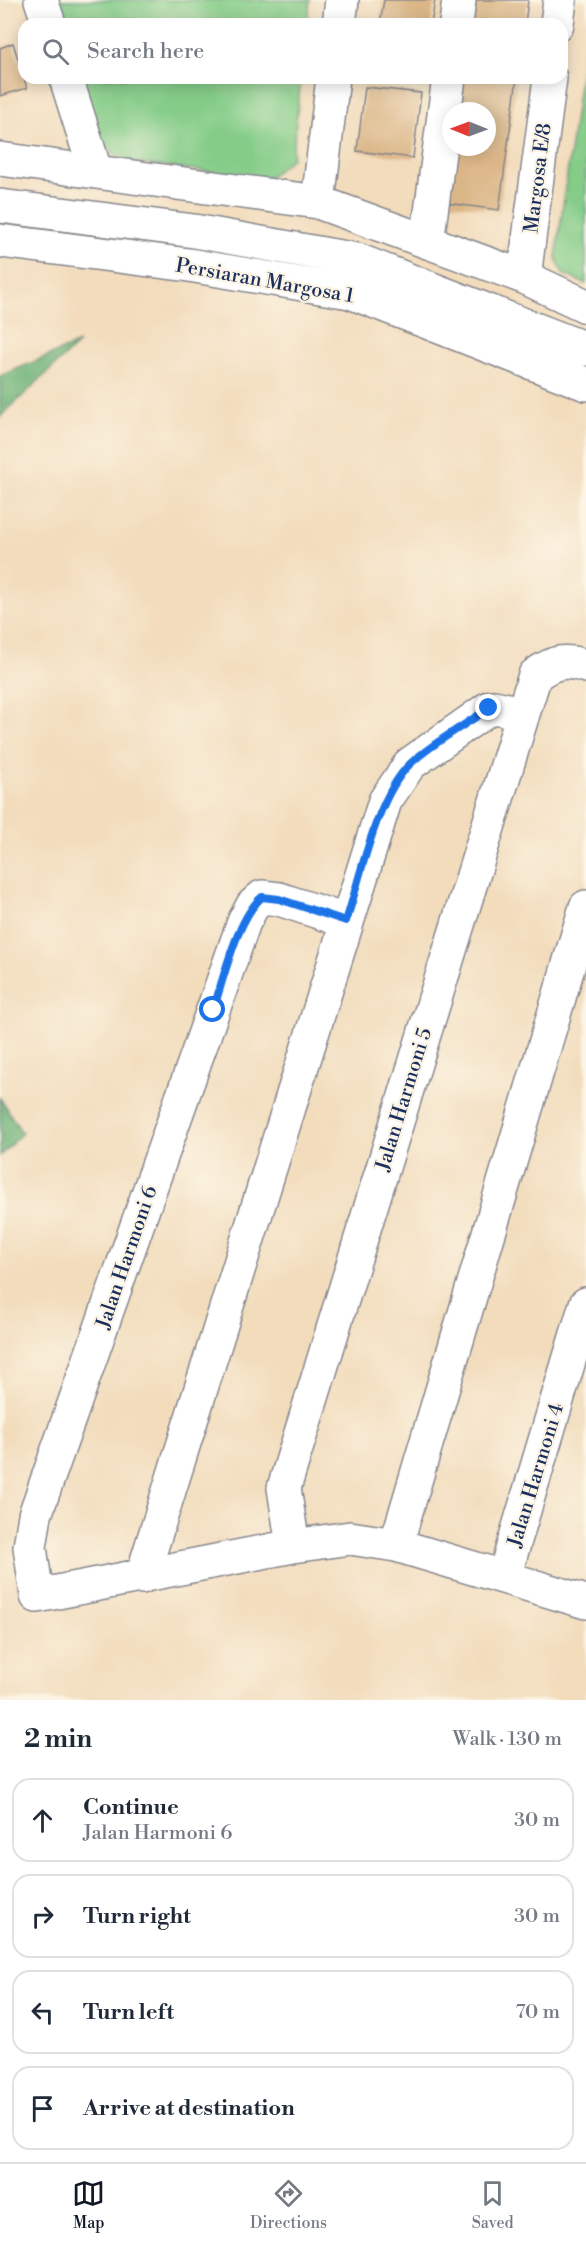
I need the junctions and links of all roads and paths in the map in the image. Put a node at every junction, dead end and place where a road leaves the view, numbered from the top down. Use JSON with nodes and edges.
{"nodes":[{"id":1,"x":41,"y":0,"type":"edge"},
{"id":2,"x":342,"y":0,"type":"edge"},
{"id":3,"x":459,"y":0,"type":"edge"},
{"id":4,"x":560,"y":0,"type":"edge"},
{"id":5,"x":47,"y":18,"type":"edge"},
{"id":6,"x":340,"y":18,"type":"edge"},
{"id":7,"x":457,"y":18,"type":"edge"},
{"id":8,"x":558,"y":18,"type":"edge"},
{"id":9,"x":68,"y":84,"type":"edge"},
{"id":10,"x":332,"y":84,"type":"edge"},
{"id":11,"x":448,"y":84,"type":"edge"},
{"id":12,"x":549,"y":84,"type":"edge"},
{"id":13,"x":0,"y":159,"type":"edge"},
{"id":14,"x":95,"y":170,"type":"junction"},
{"id":15,"x":202,"y":186,"type":"junction"},
{"id":16,"x":318,"y":202,"type":"junction"},
{"id":17,"x":0,"y":206,"type":"edge"},
{"id":18,"x":194,"y":231,"type":"junction"},
{"id":19,"x":0,"y":241,"type":"edge"},
{"id":20,"x":427,"y":242,"type":"junction"},
{"id":21,"x":189,"y":265,"type":"junction"},
{"id":22,"x":524,"y":277,"type":"junction"},
{"id":23,"x":586,"y":306,"type":"edge"},
{"id":24,"x":586,"y":349,"type":"edge"},
{"id":25,"x":585,"y":381,"type":"edge"},
{"id":26,"x":586,"y":666,"type":"edge"},
{"id":27,"x":522,"y":713,"type":"junction"},
{"id":28,"x":586,"y":907,"type":"edge"},
{"id":29,"x":346,"y":921,"type":"junction"},
{"id":30,"x":586,"y":1304,"type":"edge"},
{"id":31,"x":396,"y":1545,"type":"junction"},
{"id":32,"x":293,"y":1546,"type":"junction"},
{"id":33,"x":142,"y":1577,"type":"junction"},
{"id":34,"x":504,"y":1577,"type":"junction"},
{"id":35,"x":586,"y":1602,"type":"edge"}],
"edges":[{"from":1,"to":5,"type":"street"},
{"from":2,"to":6,"type":"street"},
{"from":3,"to":7,"type":"street"},
{"from":4,"to":8,"type":"street"},
{"from":9,"to":14,"type":"street"},
{"from":10,"to":16,"type":"street"},
{"from":11,"to":20,"type":"street"},
{"from":12,"to":22,"type":"street","name":"Margosa E/8"},
{"from":13,"to":14,"type":"street"},
{"from":14,"to":15,"type":"street"},
{"from":15,"to":16,"type":"street"},
{"from":15,"to":18,"type":"street"},
{"from":16,"to":20,"type":"street"},
{"from":17,"to":18,"type":"street","name":"Persiaran Margosa 1"},
{"from":18,"to":21,"type":"street"},
{"from":18,"to":24,"type":"street","name":"Persiaran Margosa 1"},
{"from":19,"to":21,"type":"street","name":"Persiaran Margosa 1"},
{"from":20,"to":22,"type":"street"},
{"from":21,"to":25,"type":"street","name":"Persiaran Margosa 1"},
{"from":22,"to":23,"type":"street"},
{"from":26,"to":27,"type":"street","name":"Jalan Harmoni 5"},
{"from":27,"to":29,"type":"street"},
{"from":27,"to":32,"type":"street","name":"Jalan Harmoni 5"},
{"from":28,"to":31,"type":"street"},
{"from":29,"to":33,"type":"street"},
{"from":29,"to":33,"type":"street","name":"Jalan Harmoni 6"},
{"from":30,"to":34,"type":"street","name":"Jalan Harmoni 4"},
{"from":31,"to":32,"type":"street"},
{"from":31,"to":34,"type":"street"},
{"from":32,"to":33,"type":"street"},
{"from":34,"to":35,"type":"street"}]}
